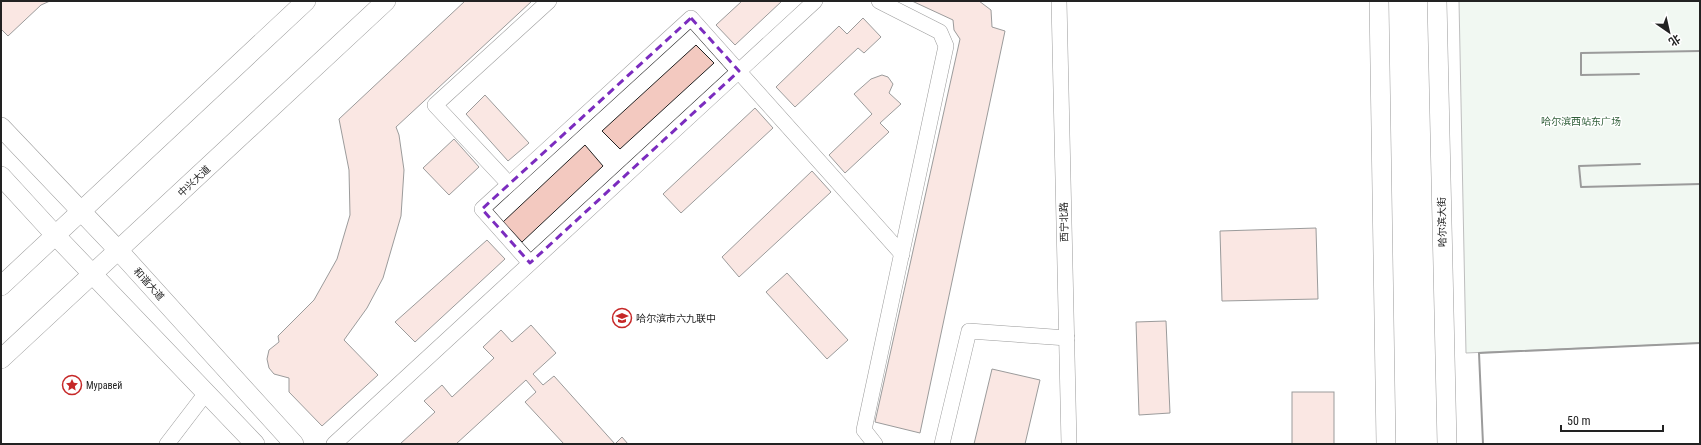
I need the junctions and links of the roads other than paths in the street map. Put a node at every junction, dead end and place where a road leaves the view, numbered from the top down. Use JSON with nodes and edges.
{"nodes":[{"id":1,"x":306,"y":1,"type":"edge"},
{"id":2,"x":386,"y":1,"type":"edge"},
{"id":3,"x":549,"y":1,"type":"edge"},
{"id":4,"x":814,"y":1,"type":"edge"},
{"id":5,"x":879,"y":1,"type":"edge"},
{"id":6,"x":1058,"y":1,"type":"edge"},
{"id":7,"x":1379,"y":1,"type":"edge"},
{"id":8,"x":1437,"y":1,"type":"edge"},
{"id":9,"x":739,"y":71,"type":"junction"},
{"id":10,"x":1,"y":127,"type":"edge"},
{"id":11,"x":1,"y":176,"type":"edge"},
{"id":12,"x":509,"y":184,"type":"junction"},
{"id":13,"x":80,"y":211,"type":"junction"},
{"id":14,"x":56,"y":236,"type":"junction"},
{"id":15,"x":119,"y":250,"type":"junction"},
{"id":16,"x":902,"y":254,"type":"junction"},
{"id":17,"x":530,"y":263,"type":"junction"},
{"id":18,"x":94,"y":275,"type":"junction"},
{"id":19,"x":1,"y":286,"type":"edge"},
{"id":20,"x":1067,"y":338,"type":"junction"},
{"id":21,"x":1,"y":359,"type":"edge"},
{"id":22,"x":206,"y":393,"type":"junction"},
{"id":23,"x":166,"y":444,"type":"edge"},
{"id":24,"x":255,"y":444,"type":"edge"},
{"id":25,"x":294,"y":444,"type":"edge"},
{"id":26,"x":334,"y":444,"type":"edge"},
{"id":27,"x":875,"y":444,"type":"edge"},
{"id":28,"x":942,"y":444,"type":"edge"},
{"id":29,"x":1069,"y":444,"type":"edge"},
{"id":30,"x":1386,"y":444,"type":"edge"},
{"id":31,"x":1447,"y":444,"type":"edge"}],
"edges":[{"from":1,"to":13,"type":"main road"},
{"from":2,"to":15,"type":"main road","name":"中兴大道"},
{"from":3,"to":12,"type":"street"},
{"from":4,"to":9,"type":"street"},
{"from":5,"to":16,"type":"street"},
{"from":6,"to":20,"type":"street","name":"西宁北路"},
{"from":7,"to":30,"type":"main road"},
{"from":8,"to":31,"type":"main road","name":"哈尔滨大街"},
{"from":9,"to":12,"type":"street"},
{"from":9,"to":16,"type":"street"},
{"from":9,"to":17,"type":"street"},
{"from":10,"to":13,"type":"main road","name":"和谐大道"},
{"from":11,"to":14,"type":"main road"},
{"from":12,"to":17,"type":"street"},
{"from":13,"to":14,"type":"main road"},
{"from":13,"to":15,"type":"main road","name":"和谐大道"},
{"from":14,"to":18,"type":"main road"},
{"from":14,"to":19,"type":"main road"},
{"from":15,"to":18,"type":"main road","name":"中兴大道"},
{"from":15,"to":25,"type":"main road","name":"和谐大道"},
{"from":16,"to":27,"type":"street"},
{"from":17,"to":26,"type":"street"},
{"from":18,"to":21,"type":"main road","name":"中兴大道"},
{"from":18,"to":22,"type":"main road"},
{"from":20,"to":28,"type":"street"},
{"from":20,"to":29,"type":"street","name":"西宁北路"},
{"from":22,"to":23,"type":"street"},
{"from":22,"to":24,"type":"main road"}]}
